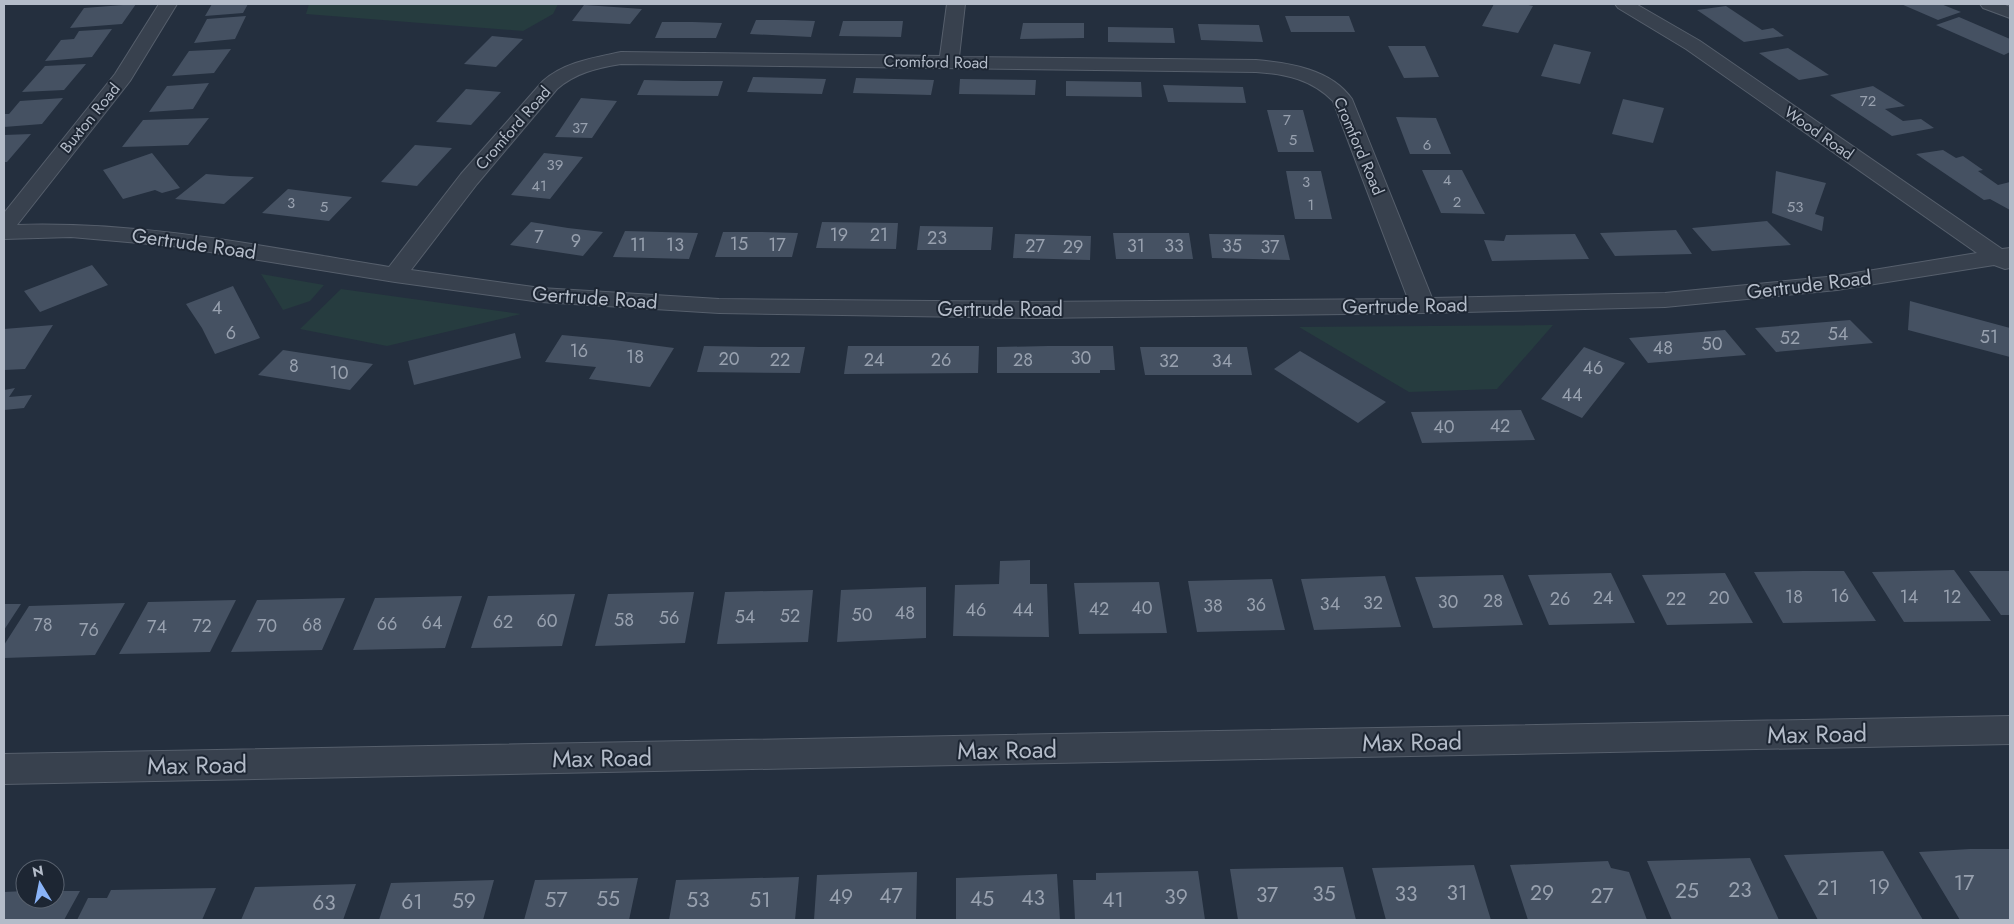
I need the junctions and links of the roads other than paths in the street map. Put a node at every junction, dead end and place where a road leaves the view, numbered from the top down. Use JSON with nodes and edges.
{"nodes":[{"id":1,"x":168,"y":4,"type":"edge"},
{"id":2,"x":956,"y":4,"type":"edge"},
{"id":3,"x":1624,"y":4,"type":"edge"},
{"id":4,"x":1989,"y":4,"type":"edge"},
{"id":5,"x":2010,"y":13,"type":"edge"},
{"id":6,"x":949,"y":63,"type":"junction"},
{"id":7,"x":4,"y":227,"type":"edge"},
{"id":8,"x":4,"y":232,"type":"edge"},
{"id":9,"x":2006,"y":260,"type":"edge"},
{"id":10,"x":395,"y":274,"type":"junction"},
{"id":11,"x":1423,"y":306,"type":"junction"},
{"id":12,"x":2010,"y":730,"type":"edge"},
{"id":13,"x":4,"y":769,"type":"edge"}],
"edges":[{"from":1,"to":7,"type":"street","name":"Buxton Road"},
{"from":2,"to":6,"type":"street"},
{"from":3,"to":9,"type":"street","name":"Wood Road"},
{"from":4,"to":5,"type":"street"},
{"from":6,"to":10,"type":"street","name":"Cromford Road"},
{"from":6,"to":11,"type":"street","name":"Cromford Road"},
{"from":8,"to":10,"type":"street","name":"Gertrude Road"},
{"from":9,"to":11,"type":"street","name":"Gertrude Road"},
{"from":10,"to":11,"type":"street","name":"Gertrude Road"},
{"from":12,"to":13,"type":"street","name":"Max Road"}]}
